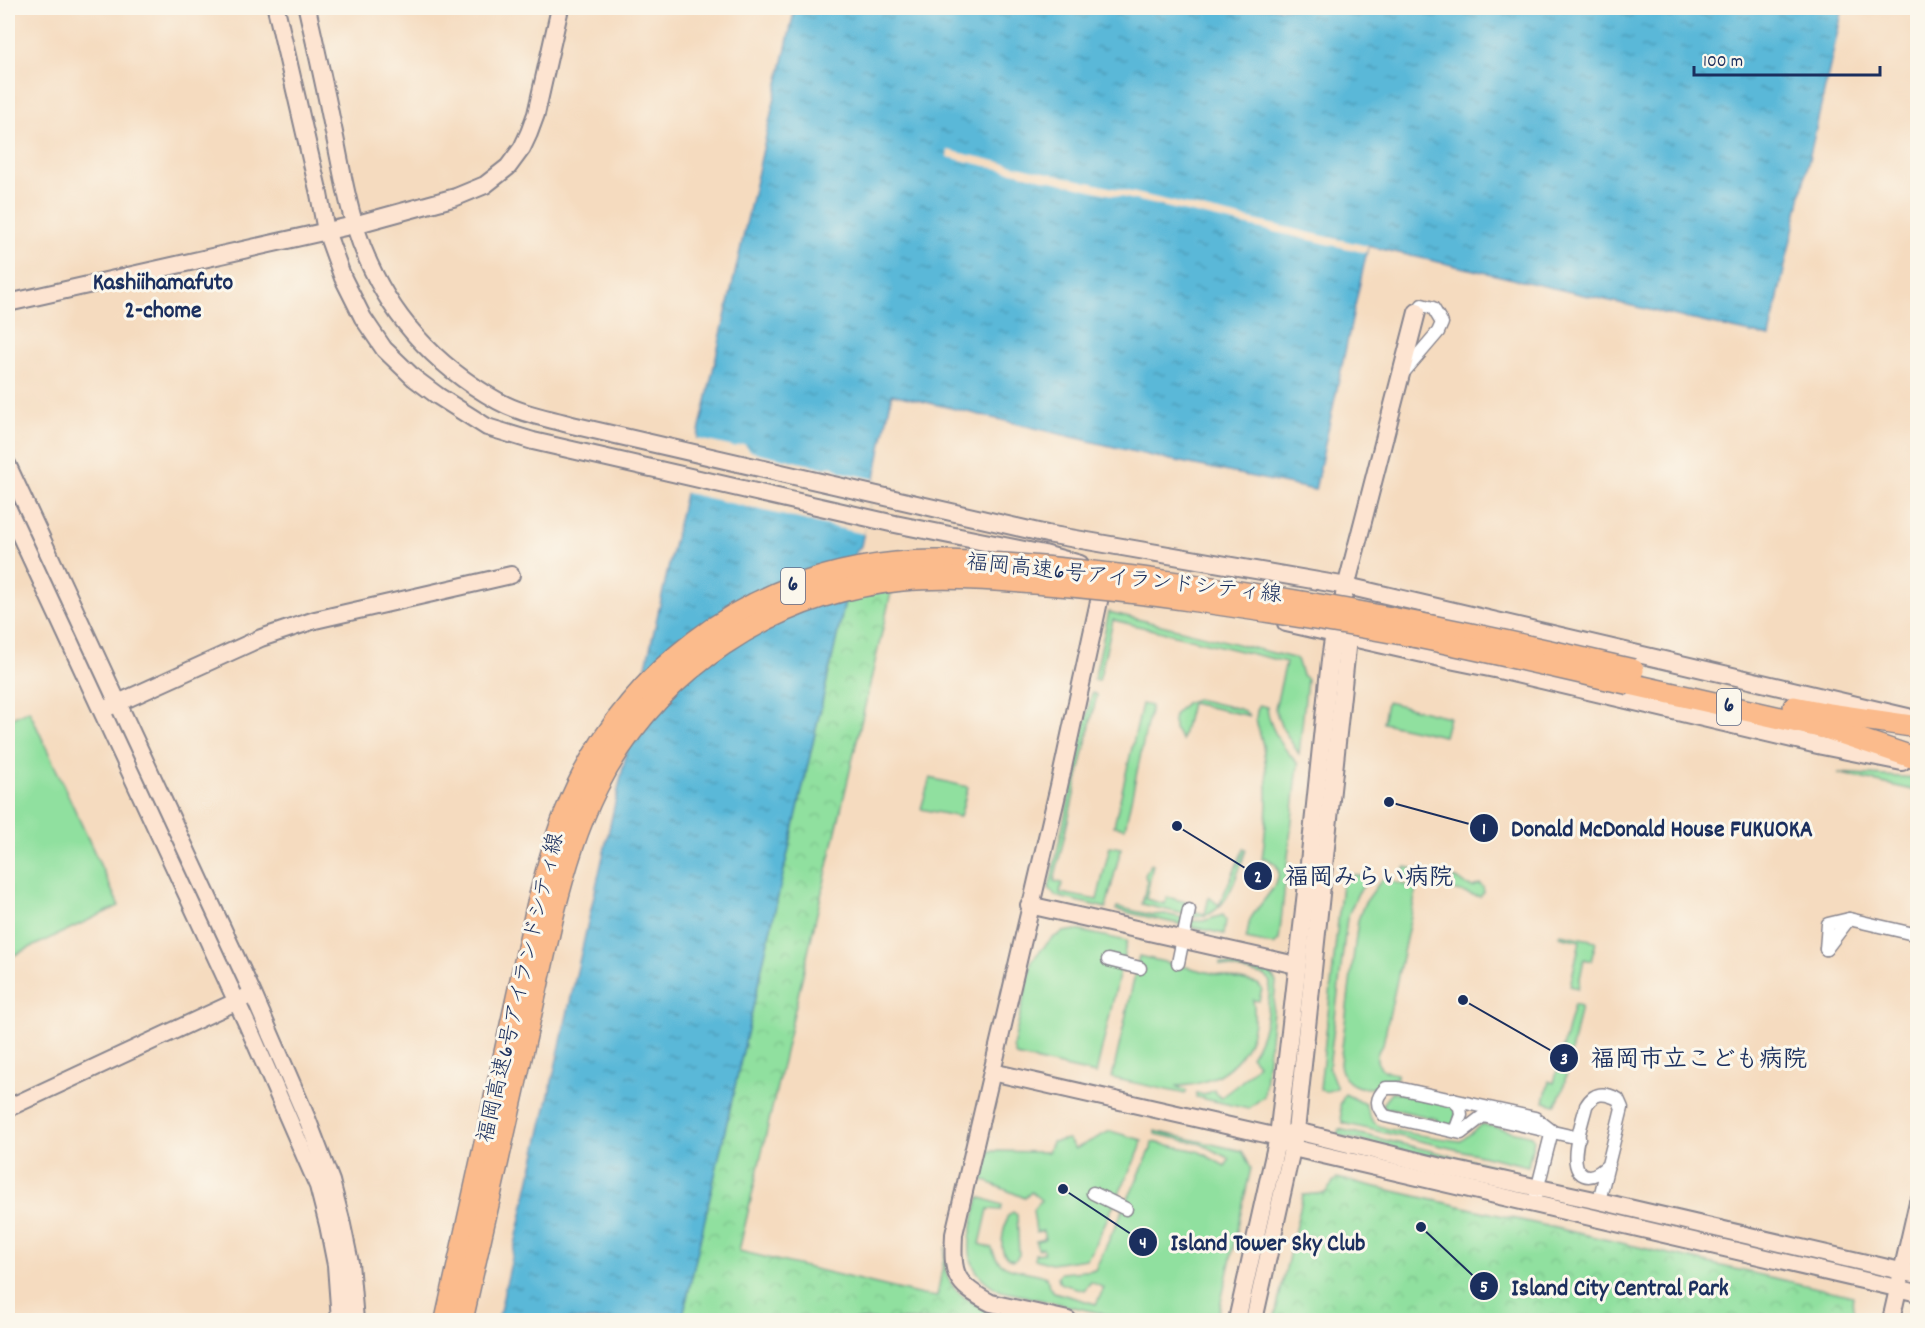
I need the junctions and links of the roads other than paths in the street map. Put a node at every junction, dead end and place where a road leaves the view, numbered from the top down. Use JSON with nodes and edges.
{"nodes":[{"id":1,"x":276,"y":8,"type":"edge"},
{"id":2,"x":307,"y":8,"type":"edge"},
{"id":3,"x":560,"y":8,"type":"edge"},
{"id":4,"x":354,"y":225,"type":"junction"},
{"id":5,"x":326,"y":231,"type":"junction"},
{"id":6,"x":8,"y":303,"type":"edge"},
{"id":7,"x":1417,"y":312,"type":"joint"},
{"id":8,"x":1403,"y":373,"type":"junction"},
{"id":9,"x":8,"y":466,"type":"edge"},
{"id":10,"x":8,"y":509,"type":"edge"},
{"id":11,"x":1106,"y":571,"type":"junction"},
{"id":12,"x":511,"y":575,"type":"dead end"},
{"id":13,"x":1347,"y":586,"type":"junction"},
{"id":14,"x":1341,"y":636,"type":"junction"},
{"id":15,"x":1632,"y":677,"type":"junction"},
{"id":16,"x":117,"y":704,"type":"junction"},
{"id":17,"x":101,"y":710,"type":"junction"},
{"id":18,"x":1917,"y":719,"type":"edge"},
{"id":19,"x":1829,"y":722,"type":"junction"},
{"id":20,"x":1917,"y":728,"type":"edge"},
{"id":21,"x":1917,"y":759,"type":"edge"},
{"id":22,"x":1917,"y":765,"type":"edge"},
{"id":23,"x":1029,"y":905,"type":"junction"},
{"id":24,"x":1189,"y":910,"type":"dead end"},
{"id":25,"x":1850,"y":919,"type":"dead end"},
{"id":26,"x":1917,"y":935,"type":"edge"},
{"id":27,"x":1108,"y":960,"type":"dead end"},
{"id":28,"x":1178,"y":963,"type":"dead end"},
{"id":29,"x":1296,"y":965,"type":"junction"},
{"id":30,"x":1140,"y":968,"type":"dead end"},
{"id":31,"x":245,"y":998,"type":"junction"},
{"id":32,"x":992,"y":1072,"type":"junction"},
{"id":33,"x":1452,"y":1099,"type":"junction"},
{"id":34,"x":8,"y":1107,"type":"edge"},
{"id":35,"x":1455,"y":1131,"type":"junction"},
{"id":36,"x":1552,"y":1131,"type":"junction"},
{"id":37,"x":1278,"y":1137,"type":"junction"},
{"id":38,"x":1579,"y":1138,"type":"junction"},
{"id":39,"x":1294,"y":1139,"type":"junction"},
{"id":40,"x":1609,"y":1164,"type":"junction"},
{"id":41,"x":1093,"y":1193,"type":"dead end"},
{"id":42,"x":1535,"y":1196,"type":"junction"},
{"id":43,"x":1599,"y":1201,"type":"junction"},
{"id":44,"x":1917,"y":1202,"type":"edge"},
{"id":45,"x":1126,"y":1209,"type":"dead end"},
{"id":46,"x":1906,"y":1278,"type":"edge"},
{"id":47,"x":1917,"y":1293,"type":"edge"},
{"id":48,"x":340,"y":1320,"type":"edge"},
{"id":49,"x":355,"y":1320,"type":"edge"},
{"id":50,"x":446,"y":1320,"type":"edge"},
{"id":51,"x":462,"y":1320,"type":"edge"},
{"id":52,"x":1068,"y":1320,"type":"edge"},
{"id":53,"x":1237,"y":1320,"type":"edge"},
{"id":54,"x":1254,"y":1320,"type":"edge"},
{"id":55,"x":1890,"y":1320,"type":"edge"}],
"edges":[{"from":1,"to":5,"type":"street"},
{"from":2,"to":4,"type":"street"},
{"from":3,"to":4,"type":"street"},
{"from":4,"to":5,"type":"street"},
{"from":4,"to":13,"type":"street"},
{"from":5,"to":6,"type":"street"},
{"from":5,"to":11,"type":"street"},
{"from":7,"to":8,"type":"street"},
{"from":7,"to":8,"type":"street"},
{"from":8,"to":13,"type":"street"},
{"from":9,"to":16,"type":"street"},
{"from":10,"to":17,"type":"street"},
{"from":11,"to":14,"type":"street"},
{"from":11,"to":23,"type":"street"},
{"from":12,"to":16,"type":"street"},
{"from":13,"to":14,"type":"street"},
{"from":13,"to":18,"type":"street"},
{"from":14,"to":22,"type":"street"},
{"from":14,"to":29,"type":"street"},
{"from":14,"to":39,"type":"street"},
{"from":15,"to":19,"type":"highway","name":"福岡高速6号アイランドシティ線","number":"6"},
{"from":15,"to":50,"type":"highway","name":"福岡高速6号アイランドシティ線","number":"6","bridge":true},
{"from":15,"to":51,"type":"highway","name":"福岡高速6号アイランドシティ線","number":"6","bridge":true},
{"from":16,"to":17,"type":"street"},
{"from":16,"to":31,"type":"street"},
{"from":17,"to":31,"type":"street"},
{"from":19,"to":20,"type":"highway"},
{"from":19,"to":21,"type":"highway"},
{"from":23,"to":29,"type":"street"},
{"from":23,"to":32,"type":"street"},
{"from":24,"to":28,"type":"street"},
{"from":25,"to":26,"type":"street"},
{"from":27,"to":30,"type":"street"},
{"from":29,"to":37,"type":"street"},
{"from":31,"to":34,"type":"street"},
{"from":31,"to":48,"type":"street"},
{"from":31,"to":49,"type":"street"},
{"from":32,"to":37,"type":"street"},
{"from":32,"to":52,"type":"street"},
{"from":33,"to":35,"type":"street"},
{"from":33,"to":35,"type":"street"},
{"from":33,"to":36,"type":"street"},
{"from":35,"to":36,"type":"street"},
{"from":36,"to":38,"type":"street"},
{"from":36,"to":42,"type":"street"},
{"from":37,"to":39,"type":"street"},
{"from":37,"to":53,"type":"street"},
{"from":38,"to":40,"type":"street"},
{"from":38,"to":40,"type":"street"},
{"from":39,"to":42,"type":"street"},
{"from":39,"to":54,"type":"street"},
{"from":40,"to":43,"type":"street"},
{"from":41,"to":45,"type":"street"},
{"from":42,"to":43,"type":"street"},
{"from":42,"to":46,"type":"street"},
{"from":43,"to":46,"type":"street"},
{"from":44,"to":46,"type":"street"},
{"from":46,"to":47,"type":"street"},
{"from":46,"to":55,"type":"street"}]}
